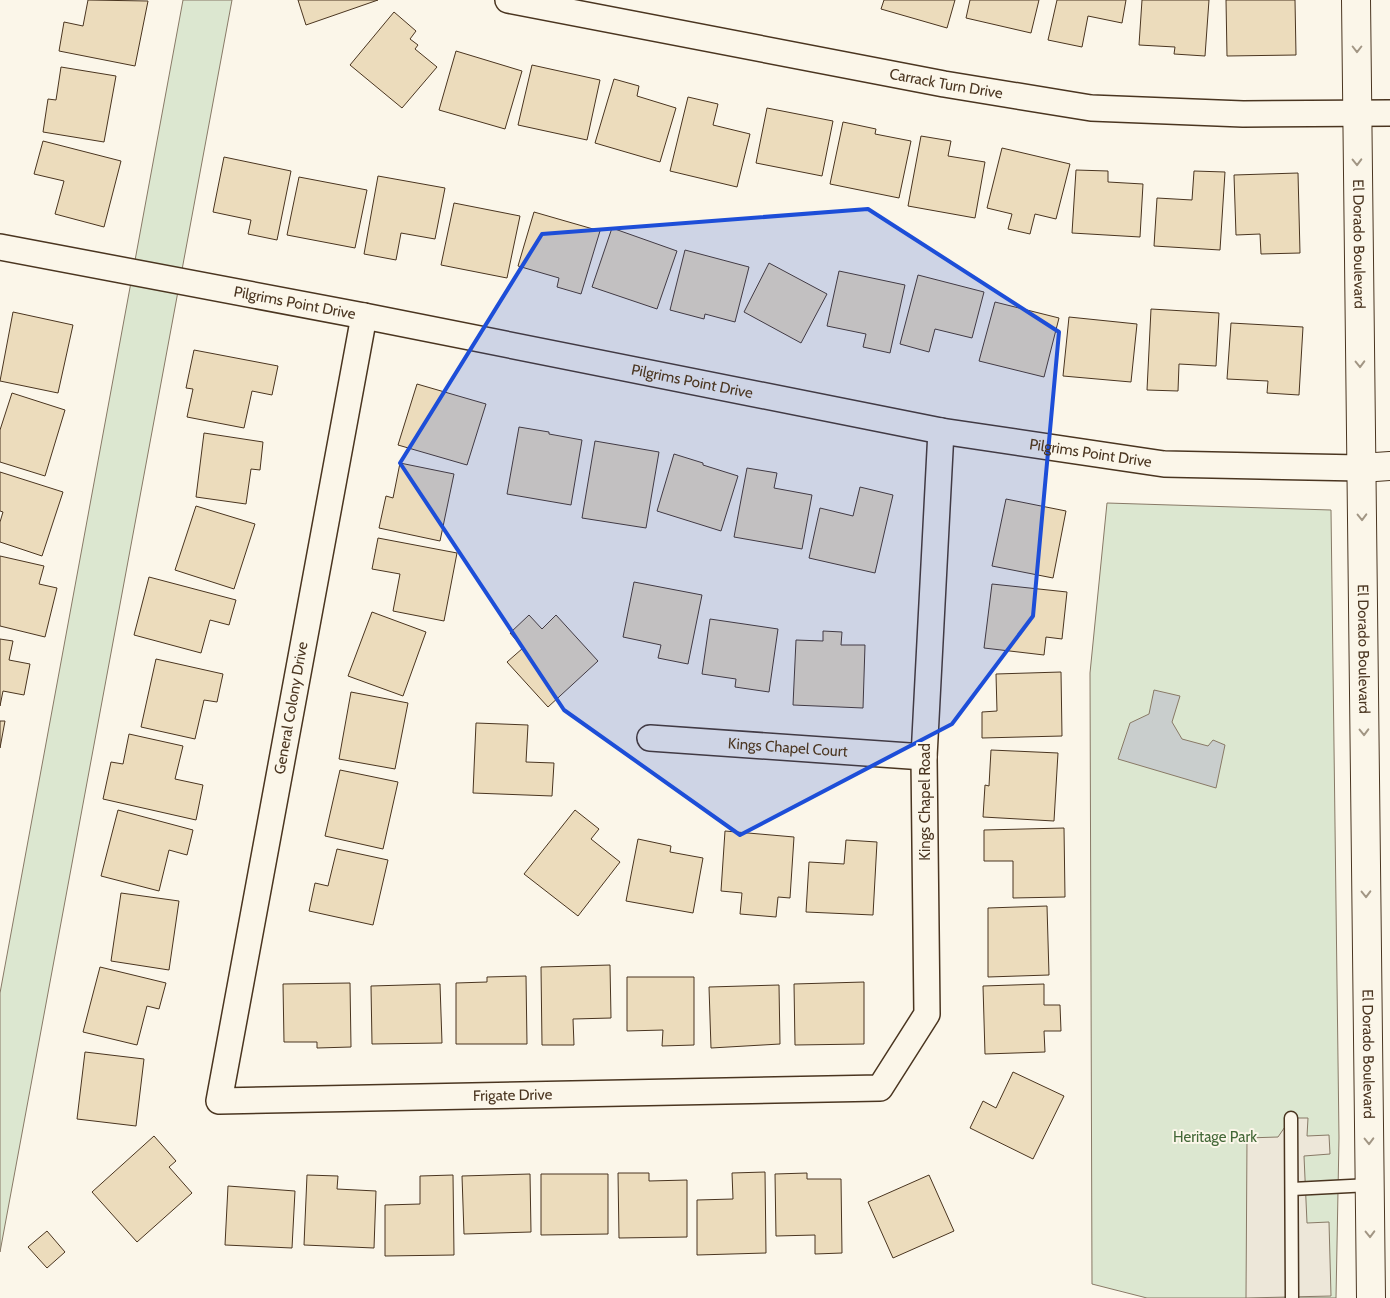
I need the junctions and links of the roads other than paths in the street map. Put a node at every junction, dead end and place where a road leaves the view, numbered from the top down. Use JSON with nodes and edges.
{"nodes":[{"id":1,"x":508,"y":0,"type":"edge"},
{"id":2,"x":1356,"y":0,"type":"edge"},
{"id":3,"x":1357,"y":113,"type":"junction"},
{"id":4,"x":1390,"y":113,"type":"edge"},
{"id":5,"x":0,"y":247,"type":"edge"},
{"id":6,"x":364,"y":316,"type":"junction"},
{"id":7,"x":940,"y":431,"type":"junction"},
{"id":8,"x":1390,"y":466,"type":"edge"},
{"id":9,"x":1361,"y":468,"type":"junction"},
{"id":10,"x":650,"y":738,"type":"dead end"},
{"id":11,"x":924,"y":757,"type":"junction"},
{"id":12,"x":808,"y":1089,"type":"joint"},
{"id":13,"x":219,"y":1101,"type":"joint"},
{"id":14,"x":1291,"y":1118,"type":"dead end"},
{"id":15,"x":1380,"y":1185,"type":"edge"},
{"id":16,"x":1292,"y":1189,"type":"junction"},
{"id":17,"x":1292,"y":1298,"type":"edge"},
{"id":18,"x":1371,"y":1298,"type":"edge"}],
"edges":[{"from":1,"to":3,"type":"street","name":"Carrack Turn Drive"},
{"from":2,"to":3,"type":"main road","name":"El Dorado Boulevard","one_way":true},
{"from":3,"to":4,"type":"street","name":"Carrack Turn Drive"},
{"from":3,"to":9,"type":"main road","name":"El Dorado Boulevard","one_way":true},
{"from":5,"to":6,"type":"street","name":"Pilgrims Point Drive"},
{"from":6,"to":7,"type":"street","name":"Pilgrims Point Drive"},
{"from":6,"to":13,"type":"street","name":"General Colony Drive"},
{"from":7,"to":9,"type":"street","name":"Pilgrims Point Drive"},
{"from":7,"to":11,"type":"street","name":"Kings Chapel Road"},
{"from":8,"to":9,"type":"main road","name":"Pilgrims Point Drive"},
{"from":9,"to":15,"type":"main road","name":"El Dorado Boulevard","one_way":true},
{"from":10,"to":11,"type":"street","name":"Kings Chapel Court"},
{"from":11,"to":12,"type":"street","name":"Kings Chapel Road"},
{"from":12,"to":13,"type":"street","name":"Frigate Drive"},
{"from":14,"to":16,"type":"lane"},
{"from":15,"to":16,"type":"lane"},
{"from":15,"to":18,"type":"main road","name":"El Dorado Boulevard","one_way":true},
{"from":16,"to":17,"type":"lane"}]}
